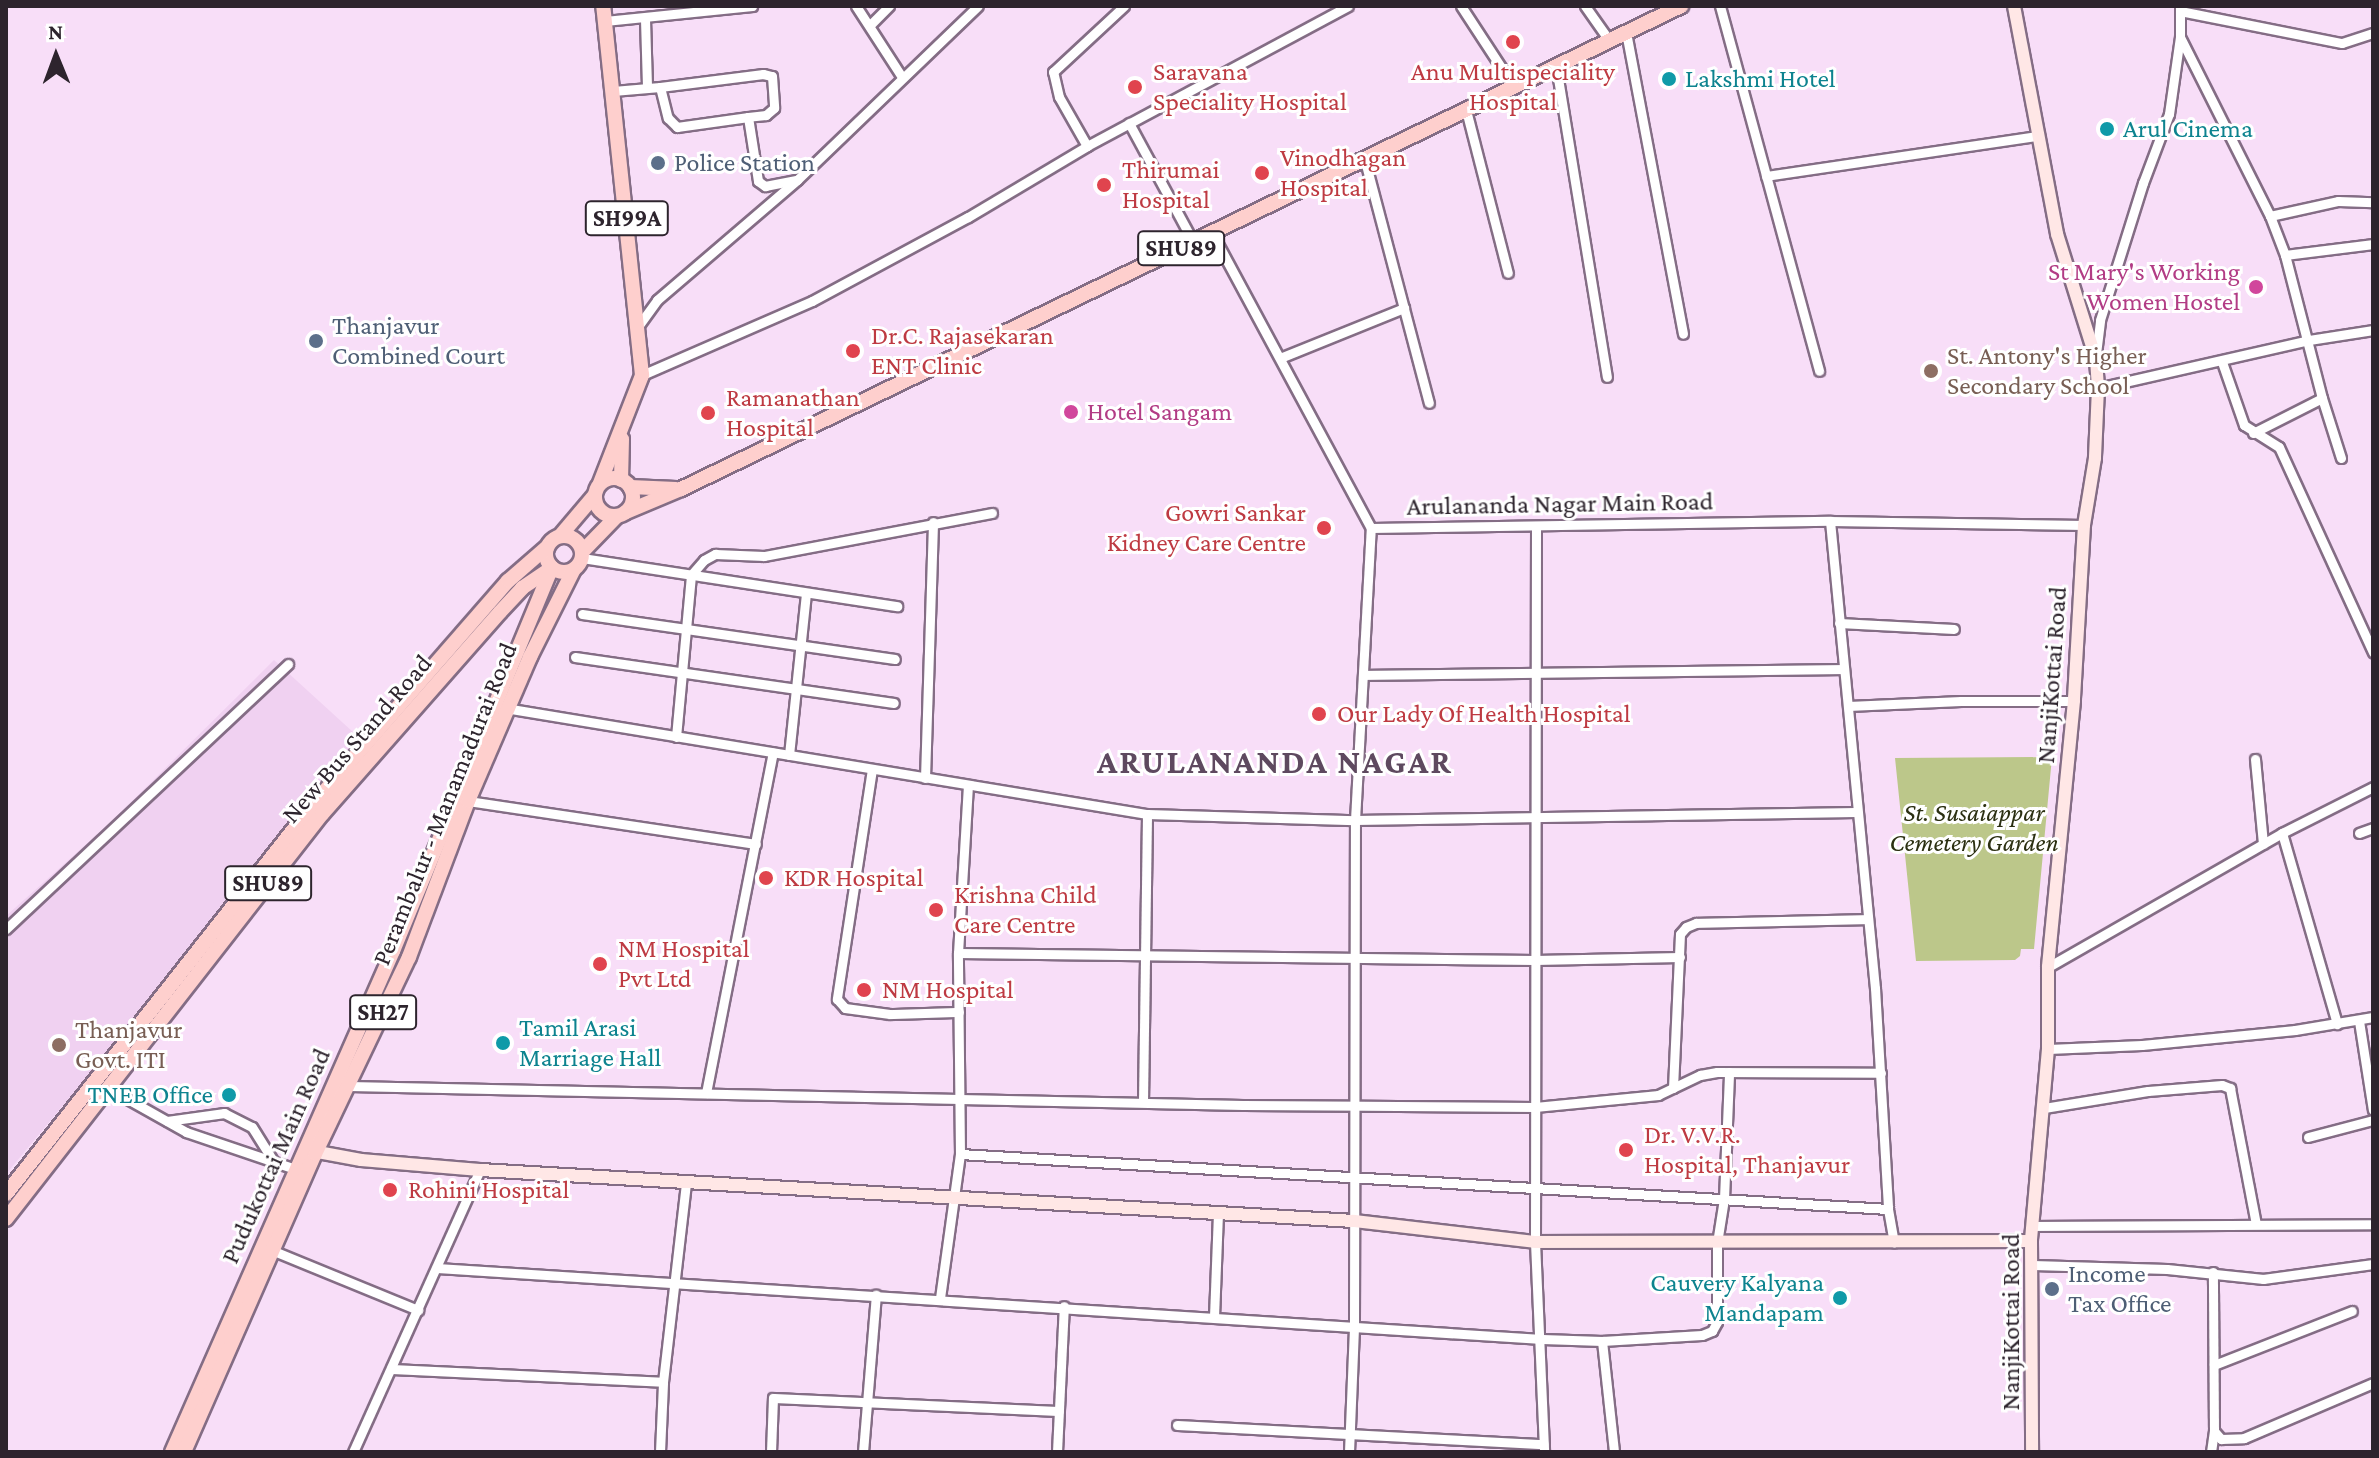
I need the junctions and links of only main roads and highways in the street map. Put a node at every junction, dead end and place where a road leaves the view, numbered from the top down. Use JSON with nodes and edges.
{"nodes":[{"id":1,"x":1681,"y":6,"type":"edge"},
{"id":2,"x":604,"y":13,"type":"edge"},
{"id":3,"x":622,"y":426,"type":"junction"},
{"id":4,"x":626,"y":483,"type":"junction"},
{"id":5,"x":681,"y":489,"type":"junction"},
{"id":6,"x":597,"y":490,"type":"junction"},
{"id":7,"x":622,"y":514,"type":"junction"},
{"id":8,"x":560,"y":536,"type":"junction"},
{"id":9,"x":547,"y":547,"type":"junction"},
{"id":10,"x":579,"y":560,"type":"junction"},
{"id":11,"x":552,"y":568,"type":"junction"},
{"id":12,"x":393,"y":951,"type":"junction"},
{"id":13,"x":409,"y":957,"type":"junction"},
{"id":14,"x":309,"y":1151,"type":"junction"},
{"id":15,"x":6,"y":1194,"type":"edge"},
{"id":16,"x":6,"y":1219,"type":"edge"},
{"id":17,"x":237,"y":1318,"type":"junction"},
{"id":18,"x":172,"y":1452,"type":"edge"},
{"id":19,"x":184,"y":1452,"type":"edge"}],
"edges":[{"from":1,"to":5,"type":"main road","number":"SHU89"},
{"from":2,"to":3,"type":"main road","number":"SH99A"},
{"from":3,"to":4,"type":"main road","number":"SH99A"},
{"from":3,"to":6,"type":"main road","number":"SH99A"},
{"from":4,"to":5,"type":"main road","number":"SHU89"},
{"from":4,"to":6,"type":"main road","number":"SHU89"},
{"from":4,"to":7,"type":"main road"},
{"from":5,"to":7,"type":"main road","number":"SHU89"},
{"from":6,"to":7,"type":"main road"},
{"from":6,"to":8,"type":"main road","number":"SHU89"},
{"from":7,"to":10,"type":"main road","number":"SHU89"},
{"from":8,"to":9,"type":"main road","number":"SHU89"},
{"from":8,"to":10,"type":"main road"},
{"from":9,"to":11,"type":"main road"},
{"from":9,"to":15,"type":"main road","name":"New Bus Stand Road","number":"SHU89"},
{"from":10,"to":11,"type":"main road"},
{"from":10,"to":13,"type":"main road","name":"Perambalur - Manamadurai Road","number":"SH27"},
{"from":11,"to":12,"type":"main road","name":"Pudukottai Main Road","number":"SH27"},
{"from":11,"to":16,"type":"main road","name":"New Bus Stand Road","number":"SHU89"},
{"from":12,"to":13,"type":"main road"},
{"from":12,"to":14,"type":"main road","name":"Pudukottai Main Road","number":"SH27"},
{"from":13,"to":14,"type":"main road","name":"Perambalur - Manamadurai Road","number":"SH27"},
{"from":14,"to":17,"type":"main road","name":"Perambalur - Manamadurai Road","number":"SH27"},
{"from":14,"to":17,"type":"main road","name":"Pudukottai Main Road","number":"SH27"},
{"from":17,"to":18,"type":"main road","name":"Pudukottai Main Road","number":"SH27"},
{"from":17,"to":19,"type":"main road","name":"Perambalur - Manamadurai Road","number":"SH27"}]}
